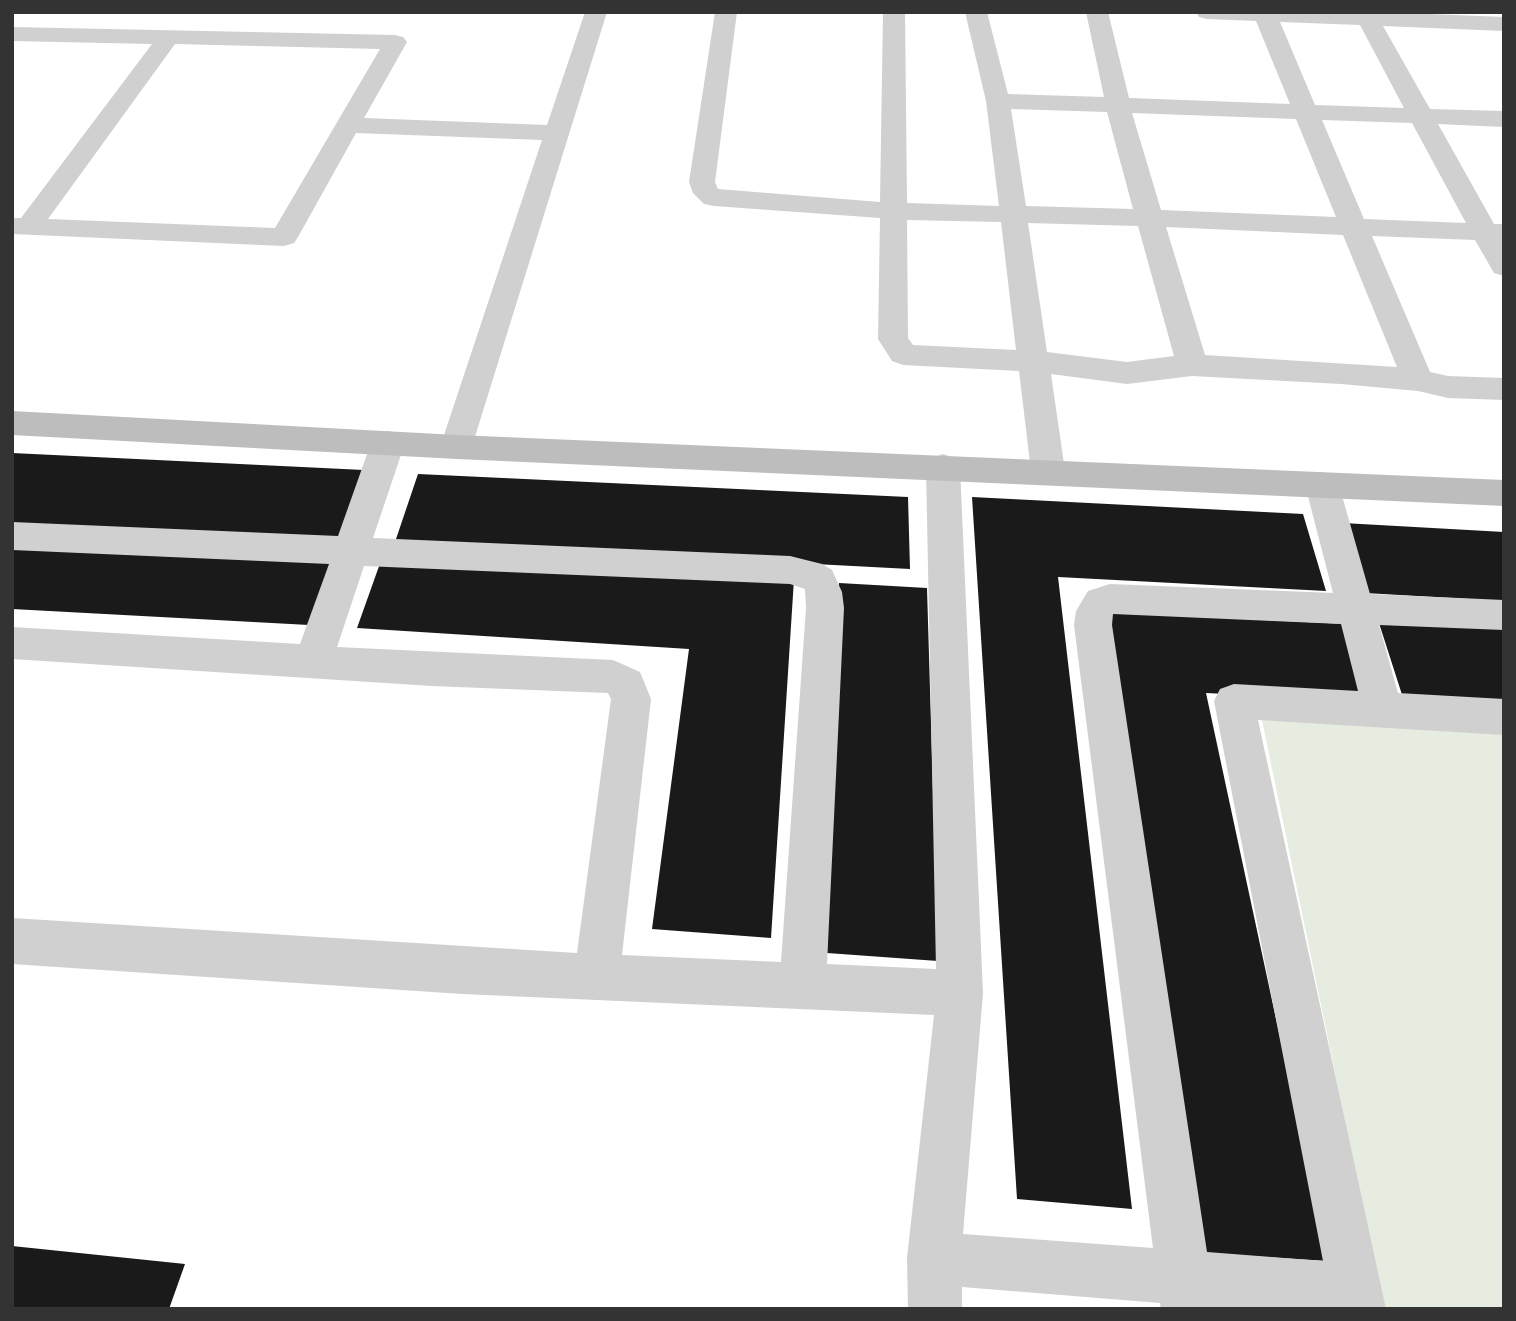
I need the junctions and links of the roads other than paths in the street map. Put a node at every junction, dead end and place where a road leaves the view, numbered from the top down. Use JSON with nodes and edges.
{"nodes":[{"id":1,"x":58,"y":12,"type":"edge"},
{"id":2,"x":596,"y":12,"type":"edge"},
{"id":3,"x":726,"y":12,"type":"edge"},
{"id":4,"x":894,"y":12,"type":"edge"},
{"id":5,"x":976,"y":12,"type":"edge"},
{"id":6,"x":1097,"y":12,"type":"edge"},
{"id":7,"x":1207,"y":12,"type":"edge"},
{"id":8,"x":1265,"y":14,"type":"junction"},
{"id":9,"x":1366,"y":15,"type":"edge"},
{"id":10,"x":1498,"y":23,"type":"edge"},
{"id":11,"x":12,"y":34,"type":"edge"},
{"id":12,"x":40,"y":35,"type":"junction"},
{"id":13,"x":168,"y":38,"type":"junction"},
{"id":14,"x":1504,"y":45,"type":"edge"},
{"id":15,"x":999,"y":101,"type":"junction"},
{"id":16,"x":1118,"y":104,"type":"junction"},
{"id":17,"x":1307,"y":112,"type":"junction"},
{"id":18,"x":1422,"y":117,"type":"junction"},
{"id":19,"x":1504,"y":119,"type":"edge"},
{"id":20,"x":348,"y":125,"type":"junction"},
{"id":21,"x":558,"y":133,"type":"junction"},
{"id":22,"x":893,"y":211,"type":"junction"},
{"id":23,"x":1013,"y":214,"type":"junction"},
{"id":24,"x":1150,"y":218,"type":"junction"},
{"id":25,"x":20,"y":226,"type":"edge"},
{"id":26,"x":1356,"y":227,"type":"junction"},
{"id":27,"x":1494,"y":233,"type":"edge"},
{"id":28,"x":1504,"y":267,"type":"edge"},
{"id":29,"x":1033,"y":360,"type":"junction"},
{"id":30,"x":1192,"y":365,"type":"junction"},
{"id":31,"x":1418,"y":380,"type":"junction"},
{"id":32,"x":1504,"y":389,"type":"edge"},
{"id":33,"x":12,"y":423,"type":"edge"},
{"id":34,"x":388,"y":443,"type":"junction"},
{"id":35,"x":457,"y":447,"type":"junction"},
{"id":36,"x":943,"y":467,"type":"junction"},
{"id":37,"x":1048,"y":471,"type":"junction"},
{"id":38,"x":1322,"y":485,"type":"junction"},
{"id":39,"x":1504,"y":493,"type":"edge"},
{"id":40,"x":12,"y":537,"type":"edge"},
{"id":41,"x":350,"y":553,"type":"junction"},
{"id":42,"x":1356,"y":608,"type":"junction"},
{"id":43,"x":1504,"y":615,"type":"edge"},
{"id":44,"x":13,"y":644,"type":"edge"},
{"id":45,"x":313,"y":662,"type":"junction"},
{"id":46,"x":1383,"y":710,"type":"junction"},
{"id":47,"x":1504,"y":717,"type":"edge"},
{"id":48,"x":12,"y":941,"type":"edge"},
{"id":49,"x":597,"y":976,"type":"junction"},
{"id":50,"x":803,"y":985,"type":"junction"},
{"id":51,"x":960,"y":993,"type":"junction"},
{"id":52,"x":934,"y":1283,"type":"edge"},
{"id":53,"x":1186,"y":1294,"type":"edge"},
{"id":54,"x":1357,"y":1300,"type":"edge"}],
"edges":[{"from":1,"to":12,"type":"street"},
{"from":2,"to":21,"type":"street"},
{"from":3,"to":22,"type":"street"},
{"from":4,"to":22,"type":"street"},
{"from":5,"to":15,"type":"street"},
{"from":6,"to":16,"type":"street"},
{"from":7,"to":8,"type":"street"},
{"from":8,"to":9,"type":"street"},
{"from":8,"to":17,"type":"street"},
{"from":9,"to":10,"type":"street"},
{"from":9,"to":18,"type":"street"},
{"from":10,"to":14,"type":"street"},
{"from":11,"to":12,"type":"street"},
{"from":12,"to":13,"type":"street"},
{"from":13,"to":20,"type":"street"},
{"from":13,"to":25,"type":"street"},
{"from":15,"to":16,"type":"street"},
{"from":15,"to":23,"type":"street"},
{"from":16,"to":17,"type":"street"},
{"from":16,"to":24,"type":"street"},
{"from":17,"to":18,"type":"street"},
{"from":17,"to":26,"type":"street"},
{"from":18,"to":19,"type":"street"},
{"from":18,"to":27,"type":"street"},
{"from":20,"to":21,"type":"street"},
{"from":20,"to":25,"type":"street"},
{"from":21,"to":35,"type":"street"},
{"from":22,"to":23,"type":"street"},
{"from":22,"to":29,"type":"street"},
{"from":23,"to":24,"type":"street"},
{"from":23,"to":29,"type":"street"},
{"from":24,"to":26,"type":"street"},
{"from":24,"to":30,"type":"street"},
{"from":26,"to":27,"type":"street"},
{"from":26,"to":31,"type":"street"},
{"from":27,"to":28,"type":"street"},
{"from":29,"to":30,"type":"street"},
{"from":29,"to":37,"type":"street"},
{"from":30,"to":31,"type":"street"},
{"from":31,"to":32,"type":"street"},
{"from":33,"to":34,"type":"street"},
{"from":34,"to":35,"type":"street"},
{"from":34,"to":41,"type":"street"},
{"from":35,"to":36,"type":"street"},
{"from":36,"to":37,"type":"street"},
{"from":36,"to":51,"type":"street"},
{"from":37,"to":38,"type":"street"},
{"from":38,"to":39,"type":"street"},
{"from":38,"to":42,"type":"street"},
{"from":40,"to":41,"type":"street"},
{"from":41,"to":45,"type":"street"},
{"from":41,"to":50,"type":"street"},
{"from":42,"to":43,"type":"street"},
{"from":42,"to":46,"type":"street"},
{"from":42,"to":53,"type":"street"},
{"from":44,"to":45,"type":"street"},
{"from":45,"to":49,"type":"street"},
{"from":46,"to":47,"type":"street"},
{"from":46,"to":54,"type":"street"},
{"from":48,"to":49,"type":"street"},
{"from":49,"to":50,"type":"street"},
{"from":50,"to":51,"type":"street"},
{"from":51,"to":52,"type":"street"},
{"from":52,"to":53,"type":"street"},
{"from":53,"to":54,"type":"street"}]}
